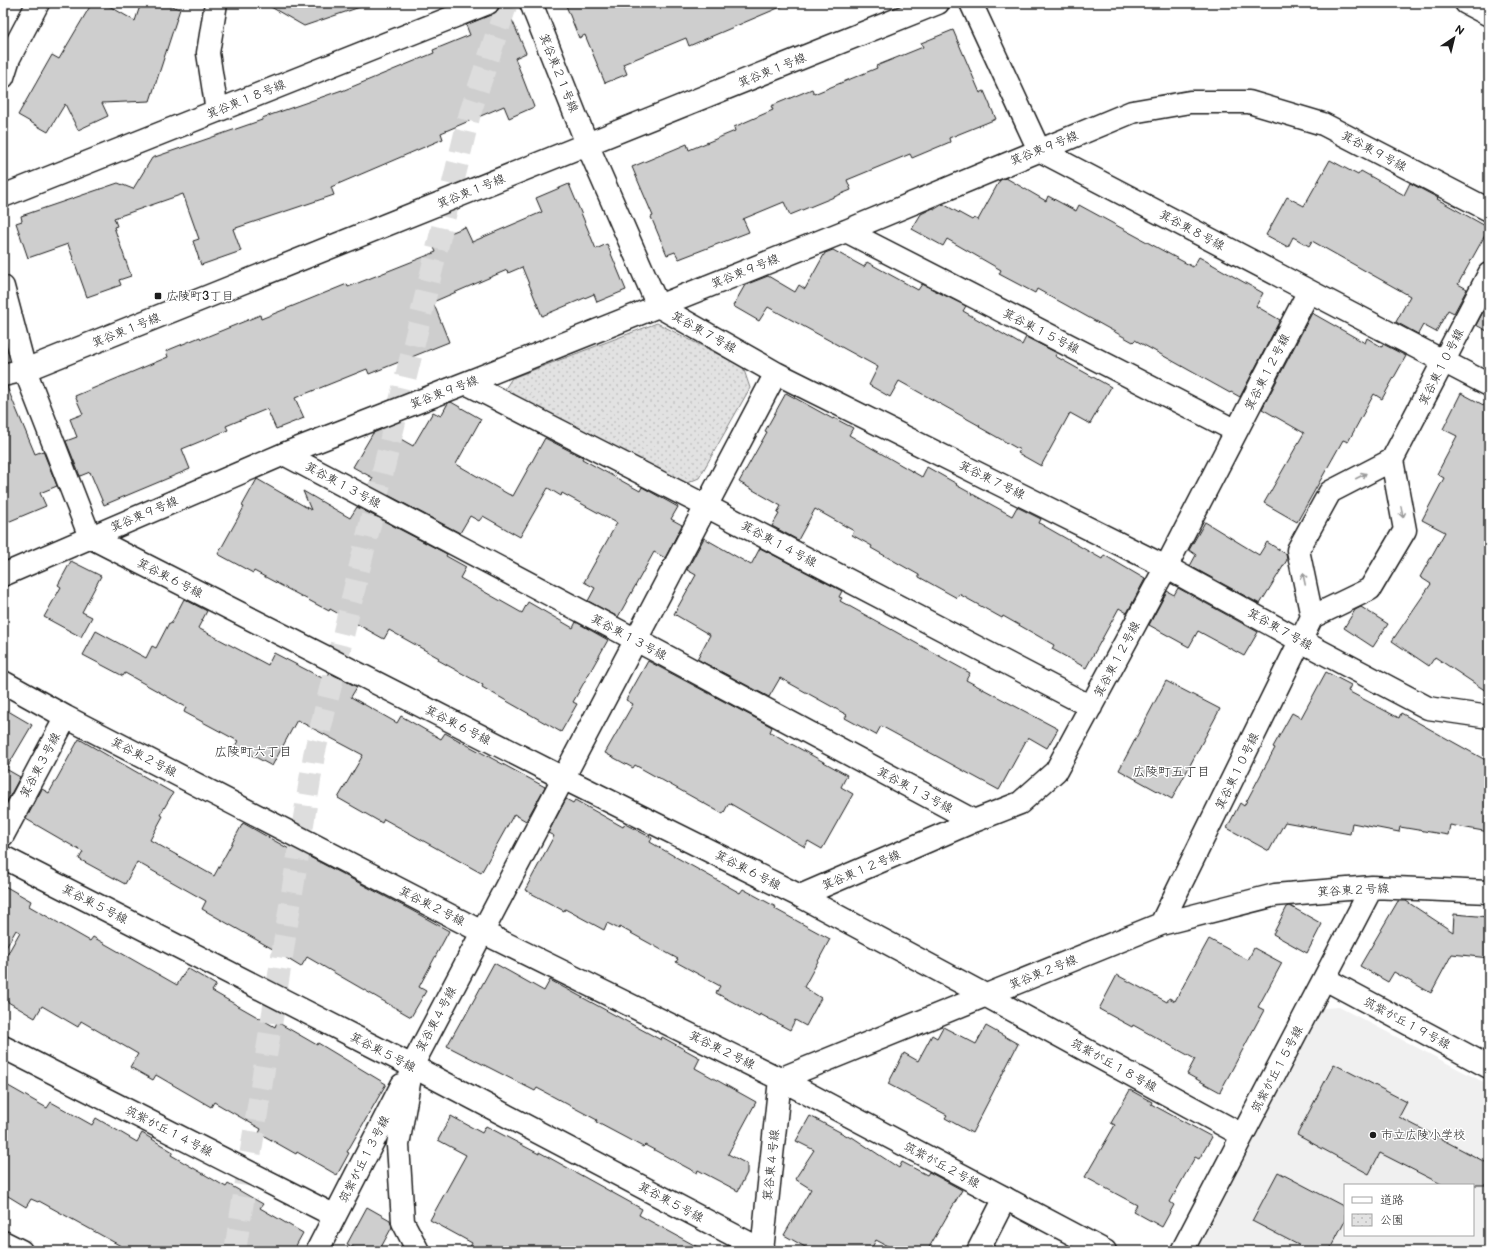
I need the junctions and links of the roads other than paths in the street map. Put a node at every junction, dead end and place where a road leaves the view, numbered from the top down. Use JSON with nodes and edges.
{"nodes":[{"id":1,"x":38,"y":3,"type":"edge"},
{"id":2,"x":216,"y":3,"type":"edge"},
{"id":3,"x":488,"y":3,"type":"edge"},
{"id":4,"x":531,"y":3,"type":"edge"},
{"id":5,"x":938,"y":3,"type":"edge"},
{"id":6,"x":971,"y":3,"type":"edge"},
{"id":7,"x":1466,"y":3,"type":"edge"},
{"id":8,"x":1489,"y":15,"type":"edge"},
{"id":9,"x":3,"y":78,"type":"edge"},
{"id":10,"x":217,"y":111,"type":"junction"},
{"id":11,"x":587,"y":144,"type":"junction"},
{"id":12,"x":1039,"y":150,"type":"junction"},
{"id":13,"x":3,"y":196,"type":"edge"},
{"id":14,"x":1489,"y":210,"type":"edge"},
{"id":15,"x":846,"y":231,"type":"junction"},
{"id":16,"x":1489,"y":274,"type":"edge"},
{"id":17,"x":3,"y":287,"type":"edge"},
{"id":18,"x":1309,"y":291,"type":"junction"},
{"id":19,"x":658,"y":306,"type":"junction"},
{"id":20,"x":1444,"y":361,"type":"junction"},
{"id":21,"x":25,"y":370,"type":"junction"},
{"id":22,"x":776,"y":373,"type":"junction"},
{"id":23,"x":3,"y":375,"type":"edge"},
{"id":24,"x":466,"y":383,"type":"junction"},
{"id":25,"x":1489,"y":384,"type":"edge"},
{"id":26,"x":1236,"y":431,"type":"junction"},
{"id":27,"x":284,"y":454,"type":"junction"},
{"id":28,"x":1392,"y":460,"type":"junction"},
{"id":29,"x":706,"y":506,"type":"junction"},
{"id":30,"x":90,"y":537,"type":"junction"},
{"id":31,"x":1166,"y":567,"type":"junction"},
{"id":32,"x":3,"y":575,"type":"edge"},
{"id":33,"x":1312,"y":617,"type":"junction"},
{"id":34,"x":636,"y":640,"type":"junction"},
{"id":35,"x":1301,"y":641,"type":"junction"},
{"id":36,"x":3,"y":682,"type":"edge"},
{"id":37,"x":1091,"y":707,"type":"junction"},
{"id":38,"x":66,"y":717,"type":"junction"},
{"id":39,"x":1489,"y":717,"type":"edge"},
{"id":40,"x":563,"y":778,"type":"junction"},
{"id":41,"x":974,"y":821,"type":"junction"},
{"id":42,"x":3,"y":834,"type":"edge"},
{"id":43,"x":3,"y":857,"type":"edge"},
{"id":44,"x":1372,"y":887,"type":"junction"},
{"id":45,"x":1489,"y":892,"type":"edge"},
{"id":46,"x":800,"y":896,"type":"junction"},
{"id":47,"x":1161,"y":924,"type":"junction"},
{"id":48,"x":482,"y":932,"type":"junction"},
{"id":49,"x":1325,"y":978,"type":"junction"},
{"id":50,"x":985,"y":995,"type":"junction"},
{"id":51,"x":3,"y":1046,"type":"edge"},
{"id":52,"x":412,"y":1066,"type":"junction"},
{"id":53,"x":1489,"y":1066,"type":"edge"},
{"id":54,"x":780,"y":1079,"type":"junction"},
{"id":55,"x":1242,"y":1135,"type":"junction"},
{"id":56,"x":1005,"y":1198,"type":"junction"},
{"id":57,"x":335,"y":1216,"type":"junction"},
{"id":58,"x":3,"y":1242,"type":"edge"},
{"id":59,"x":762,"y":1250,"type":"edge"},
{"id":60,"x":21,"y":1251,"type":"edge"},
{"id":61,"x":317,"y":1251,"type":"edge"},
{"id":62,"x":418,"y":1251,"type":"edge"},
{"id":63,"x":978,"y":1251,"type":"edge"},
{"id":64,"x":1105,"y":1251,"type":"edge"},
{"id":65,"x":1182,"y":1251,"type":"edge"}],
"edges":[{"from":1,"to":9,"type":"street"},
{"from":2,"to":10,"type":"street"},
{"from":3,"to":10,"type":"street","name":"箕谷東１８号線"},
{"from":4,"to":11,"type":"street","name":"箕谷東２１号線"},
{"from":5,"to":11,"type":"street","name":"箕谷東１号線"},
{"from":6,"to":12,"type":"street"},
{"from":7,"to":8,"type":"street"},
{"from":10,"to":13,"type":"street","name":"箕谷東１８号線"},
{"from":11,"to":19,"type":"street","name":"箕谷東７号線"},
{"from":11,"to":21,"type":"street","name":"箕谷東１号線"},
{"from":12,"to":14,"type":"street","name":"箕谷東９号線"},
{"from":12,"to":15,"type":"street","name":"箕谷東９号線"},
{"from":12,"to":18,"type":"street","name":"箕谷東８号線"},
{"from":15,"to":19,"type":"street","name":"箕谷東９号線"},
{"from":15,"to":26,"type":"street","name":"箕谷東１５号線"},
{"from":16,"to":20,"type":"street","name":"箕谷東１０号線"},
{"from":17,"to":21,"type":"street"},
{"from":18,"to":20,"type":"street","name":"箕谷東８号線"},
{"from":18,"to":26,"type":"street","name":"箕谷東１２号線"},
{"from":19,"to":22,"type":"street","name":"箕谷東７号線"},
{"from":19,"to":24,"type":"street","name":"箕谷東９号線"},
{"from":20,"to":25,"type":"street","name":"箕谷東８号線"},
{"from":20,"to":28,"type":"street","name":"箕谷東１０号線"},
{"from":21,"to":23,"type":"street","name":"箕谷東１号線"},
{"from":21,"to":30,"type":"street"},
{"from":22,"to":29,"type":"street","name":"箕谷東４号線"},
{"from":22,"to":31,"type":"street","name":"箕谷東７号線"},
{"from":24,"to":27,"type":"street","name":"箕谷東９号線"},
{"from":24,"to":29,"type":"street","name":"箕谷東１４号線"},
{"from":26,"to":31,"type":"street","name":"箕谷東１２号線"},
{"from":27,"to":30,"type":"street","name":"箕谷東９号線"},
{"from":27,"to":34,"type":"street","name":"箕谷東１３号線"},
{"from":28,"to":33,"type":"street","one_way":true},
{"from":33,"to":28,"type":"street","one_way":true},
{"from":29,"to":34,"type":"street","name":"箕谷東４号線"},
{"from":29,"to":37,"type":"street","name":"箕谷東１４号線"},
{"from":30,"to":32,"type":"street","name":"箕谷東９号線"},
{"from":30,"to":40,"type":"street","name":"箕谷東６号線"},
{"from":31,"to":35,"type":"street","name":"箕谷東７号線"},
{"from":31,"to":37,"type":"street","name":"箕谷東１２号線"},
{"from":33,"to":35,"type":"street","name":"箕谷東１０号線"},
{"from":34,"to":40,"type":"street","name":"箕谷東４号線"},
{"from":34,"to":41,"type":"street","name":"箕谷東１３号線"},
{"from":35,"to":39,"type":"street","name":"箕谷東７号線"},
{"from":35,"to":47,"type":"street","name":"箕谷東１０号線"},
{"from":36,"to":38,"type":"street","name":"箕谷東２号線"},
{"from":37,"to":41,"type":"street","name":"箕谷東１２号線"},
{"from":38,"to":42,"type":"street","name":"箕谷東３号線"},
{"from":38,"to":48,"type":"street","name":"箕谷東２号線"},
{"from":40,"to":46,"type":"street","name":"箕谷東６号線"},
{"from":40,"to":48,"type":"street","name":"箕谷東４号線"},
{"from":41,"to":46,"type":"street","name":"箕谷東１２号線"},
{"from":43,"to":52,"type":"street","name":"箕谷東５号線"},
{"from":44,"to":45,"type":"street","name":"箕谷東２号線"},
{"from":44,"to":47,"type":"street","name":"箕谷東２号線"},
{"from":44,"to":49,"type":"street","name":"筑紫が丘１５号線"},
{"from":46,"to":50,"type":"street","name":"箕谷東６号線"},
{"from":47,"to":50,"type":"street","name":"箕谷東２号線"},
{"from":48,"to":52,"type":"street","name":"箕谷東４号線"},
{"from":48,"to":54,"type":"street","name":"箕谷東２号線"},
{"from":49,"to":53,"type":"street","name":"筑紫が丘１９号線"},
{"from":49,"to":55,"type":"street","name":"筑紫が丘１５号線"},
{"from":50,"to":54,"type":"street","name":"箕谷東２号線"},
{"from":50,"to":55,"type":"street","name":"筑紫が丘１８号線"},
{"from":51,"to":57,"type":"street","name":"筑紫が丘１４号線"},
{"from":52,"to":57,"type":"street","name":"筑紫が丘１３号線"},
{"from":52,"to":59,"type":"street","name":"箕谷東５号線"},
{"from":52,"to":62,"type":"street","name":"箕谷東４号線"},
{"from":54,"to":56,"type":"street","name":"筑紫が丘２号線"},
{"from":54,"to":59,"type":"street","name":"箕谷東４号線"},
{"from":55,"to":65,"type":"street","name":"筑紫が丘１５号線"},
{"from":56,"to":63,"type":"street"},
{"from":56,"to":64,"type":"street","name":"筑紫が丘２号線"},
{"from":57,"to":61,"type":"street","name":"筑紫が丘１３号線"},
{"from":58,"to":60,"type":"street"}]}
